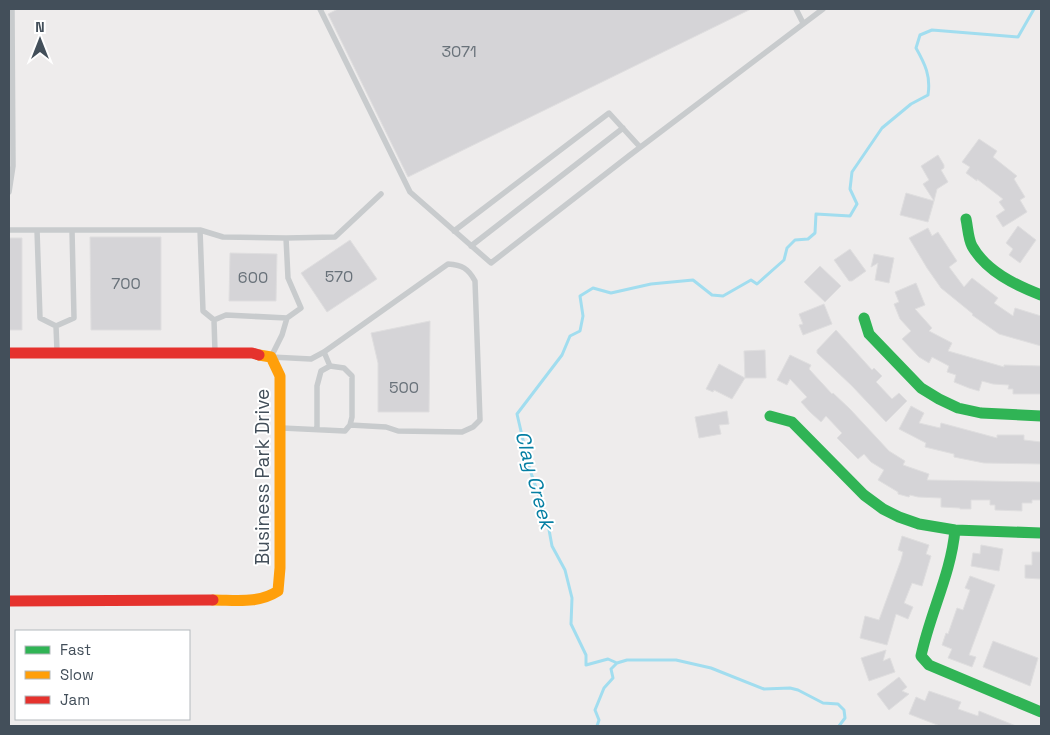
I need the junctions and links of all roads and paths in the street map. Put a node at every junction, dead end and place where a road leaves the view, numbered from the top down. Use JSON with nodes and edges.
{"nodes":[{"id":1,"x":12,"y":9,"type":"edge"},
{"id":2,"x":320,"y":9,"type":"edge"},
{"id":3,"x":796,"y":9,"type":"edge"},
{"id":4,"x":823,"y":9,"type":"edge"},
{"id":5,"x":803,"y":23,"type":"junction"},
{"id":6,"x":623,"y":128,"type":"junction"},
{"id":7,"x":640,"y":147,"type":"junction"},
{"id":8,"x":10,"y":172,"type":"edge"},
{"id":9,"x":9,"y":192,"type":"edge"},
{"id":10,"x":382,"y":194,"type":"dead end"},
{"id":11,"x":966,"y":219,"type":"dead end"},
{"id":12,"x":9,"y":230,"type":"edge"},
{"id":13,"x":37,"y":230,"type":"junction"},
{"id":14,"x":72,"y":230,"type":"junction"},
{"id":15,"x":200,"y":230,"type":"junction"},
{"id":16,"x":454,"y":231,"type":"junction"},
{"id":17,"x":286,"y":238,"type":"junction"},
{"id":18,"x":471,"y":246,"type":"junction"},
{"id":19,"x":1041,"y":295,"type":"edge"},
{"id":20,"x":287,"y":318,"type":"junction"},
{"id":21,"x":864,"y":318,"type":"dead end"},
{"id":22,"x":214,"y":320,"type":"junction"},
{"id":23,"x":56,"y":326,"type":"junction"},
{"id":24,"x":324,"y":352,"type":"junction"},
{"id":25,"x":9,"y":353,"type":"edge"},
{"id":26,"x":57,"y":353,"type":"junction"},
{"id":27,"x":215,"y":353,"type":"junction"},
{"id":28,"x":271,"y":357,"type":"junction"},
{"id":29,"x":330,"y":366,"type":"junction"},
{"id":30,"x":770,"y":416,"type":"dead end"},
{"id":31,"x":1041,"y":416,"type":"edge"},
{"id":32,"x":350,"y":425,"type":"junction"},
{"id":33,"x":280,"y":427,"type":"junction"},
{"id":34,"x":316,"y":430,"type":"junction"},
{"id":35,"x":955,"y":530,"type":"junction"},
{"id":36,"x":1041,"y":533,"type":"edge"},
{"id":37,"x":9,"y":600,"type":"edge"},
{"id":38,"x":1041,"y":712,"type":"edge"}],
"edges":[{"from":1,"to":8,"type":"lane"},
{"from":2,"to":16,"type":"lane"},
{"from":3,"to":5,"type":"lane"},
{"from":4,"to":5,"type":"lane"},
{"from":5,"to":7,"type":"lane"},
{"from":6,"to":7,"type":"lane"},
{"from":6,"to":16,"type":"lane"},
{"from":6,"to":18,"type":"lane"},
{"from":7,"to":18,"type":"lane"},
{"from":8,"to":9,"type":"lane"},
{"from":10,"to":17,"type":"lane"},
{"from":11,"to":19,"type":"street"},
{"from":12,"to":13,"type":"lane"},
{"from":13,"to":14,"type":"lane"},
{"from":13,"to":23,"type":"lane"},
{"from":14,"to":15,"type":"lane"},
{"from":14,"to":23,"type":"lane"},
{"from":15,"to":17,"type":"lane"},
{"from":15,"to":22,"type":"lane"},
{"from":16,"to":18,"type":"lane"},
{"from":17,"to":20,"type":"lane"},
{"from":20,"to":22,"type":"lane"},
{"from":20,"to":28,"type":"lane"},
{"from":21,"to":31,"type":"street"},
{"from":22,"to":27,"type":"lane"},
{"from":23,"to":26,"type":"lane"},
{"from":24,"to":28,"type":"lane"},
{"from":24,"to":29,"type":"lane"},
{"from":24,"to":32,"type":"lane"},
{"from":25,"to":26,"type":"street"},
{"from":26,"to":27,"type":"street"},
{"from":27,"to":28,"type":"street"},
{"from":28,"to":33,"type":"street","name":"Business Park Drive"},
{"from":29,"to":32,"type":"lane"},
{"from":29,"to":34,"type":"lane"},
{"from":30,"to":35,"type":"street"},
{"from":32,"to":34,"type":"lane"},
{"from":33,"to":34,"type":"lane"},
{"from":33,"to":37,"type":"street","name":"Business Park Drive"},
{"from":35,"to":36,"type":"street"},
{"from":35,"to":38,"type":"street"}]}
